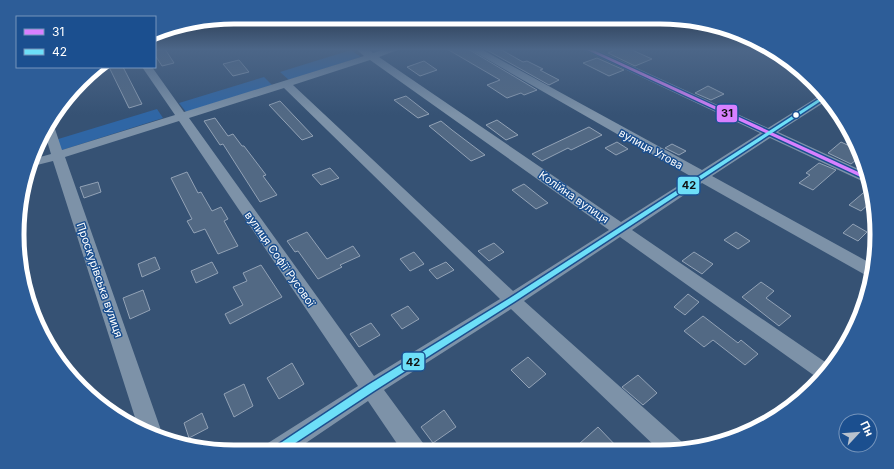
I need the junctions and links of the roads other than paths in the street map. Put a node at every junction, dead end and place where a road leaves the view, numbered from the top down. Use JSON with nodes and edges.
{"nodes":[{"id":1,"x":150,"y":71,"type":"edge"},
{"id":2,"x":320,"y":71,"type":"edge"},
{"id":3,"x":393,"y":71,"type":"edge"},
{"id":4,"x":513,"y":71,"type":"edge"},
{"id":5,"x":634,"y":71,"type":"edge"},
{"id":6,"x":286,"y":84,"type":"junction"},
{"id":7,"x":822,"y":100,"type":"edge"},
{"id":8,"x":182,"y":117,"type":"junction"},
{"id":9,"x":50,"y":133,"type":"edge"},
{"id":10,"x":769,"y":133,"type":"junction"},
{"id":11,"x":58,"y":156,"type":"junction"},
{"id":12,"x":37,"y":162,"type":"edge"},
{"id":13,"x":862,"y":176,"type":"edge"},
{"id":14,"x":701,"y":177,"type":"junction"},
{"id":15,"x":620,"y":229,"type":"junction"},
{"id":16,"x":867,"y":269,"type":"edge"},
{"id":17,"x":512,"y":300,"type":"junction"},
{"id":18,"x":821,"y":370,"type":"edge"},
{"id":19,"x":371,"y":388,"type":"junction"},
{"id":20,"x":149,"y":427,"type":"edge"},
{"id":21,"x":285,"y":445,"type":"edge"},
{"id":22,"x":411,"y":445,"type":"edge"},
{"id":23,"x":669,"y":445,"type":"edge"}],
"edges":[{"from":1,"to":8,"type":"street","name":"вулиця Софії Русової"},
{"from":2,"to":6,"type":"street"},
{"from":3,"to":15,"type":"street","name":"Колійна вулиця"},
{"from":4,"to":14,"type":"street","name":"вулиця Утова"},
{"from":5,"to":10,"type":"street"},
{"from":6,"to":8,"type":"street"},
{"from":6,"to":17,"type":"street"},
{"from":7,"to":10,"type":"street"},
{"from":8,"to":11,"type":"street"},
{"from":8,"to":19,"type":"street","name":"вулиця Софії Русової"},
{"from":9,"to":11,"type":"street","name":"Проскурівська вулиця"},
{"from":10,"to":13,"type":"street"},
{"from":10,"to":14,"type":"street"},
{"from":11,"to":12,"type":"street"},
{"from":11,"to":20,"type":"street","name":"Проскурівська вулиця"},
{"from":14,"to":15,"type":"street"},
{"from":14,"to":16,"type":"street","name":"вулиця Утова"},
{"from":15,"to":17,"type":"street"},
{"from":15,"to":18,"type":"street","name":"Колійна вулиця"},
{"from":17,"to":19,"type":"street"},
{"from":17,"to":23,"type":"street"},
{"from":19,"to":21,"type":"street"},
{"from":19,"to":22,"type":"street","name":"вулиця Софії Русової"}]}
